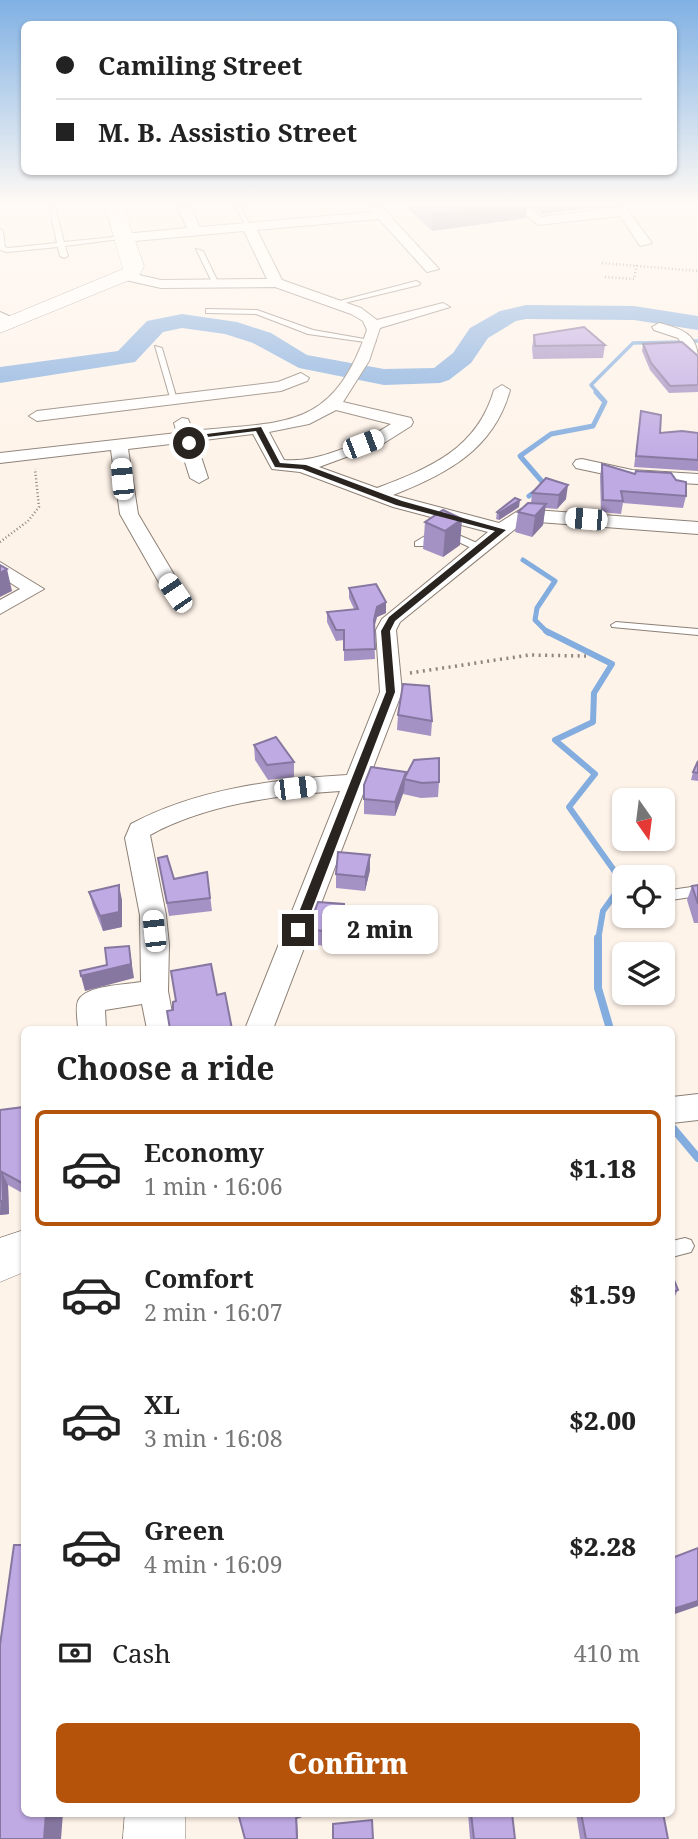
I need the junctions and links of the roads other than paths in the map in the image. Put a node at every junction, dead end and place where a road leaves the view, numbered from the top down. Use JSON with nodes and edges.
{"nodes":[{"id":1,"x":83,"y":292,"type":"edge"},
{"id":2,"x":304,"y":292,"type":"edge"},
{"id":3,"x":381,"y":292,"type":"edge"},
{"id":4,"x":336,"y":303,"type":"junction"},
{"id":5,"x":443,"y":307,"type":"dead end"},
{"id":6,"x":209,"y":311,"type":"dead end"},
{"id":7,"x":4,"y":321,"type":"edge"},
{"id":8,"x":659,"y":327,"type":"dead end"},
{"id":9,"x":370,"y":340,"type":"junction"},
{"id":10,"x":158,"y":348,"type":"dead end"},
{"id":11,"x":698,"y":356,"type":"edge"},
{"id":12,"x":301,"y":378,"type":"dead end"},
{"id":13,"x":502,"y":390,"type":"dead end"},
{"id":14,"x":175,"y":401,"type":"junction"},
{"id":15,"x":332,"y":404,"type":"junction"},
{"id":16,"x":37,"y":416,"type":"dead end"},
{"id":17,"x":259,"y":429,"type":"junction"},
{"id":18,"x":187,"y":437,"type":"junction"},
{"id":19,"x":119,"y":445,"type":"junction"},
{"id":20,"x":0,"y":458,"type":"edge"},
{"id":21,"x":582,"y":464,"type":"dead end"},
{"id":22,"x":303,"y":467,"type":"junction"},
{"id":23,"x":199,"y":478,"type":"dead end"},
{"id":24,"x":698,"y":479,"type":"edge"},
{"id":25,"x":376,"y":495,"type":"junction"},
{"id":26,"x":698,"y":528,"type":"edge"},
{"id":27,"x":502,"y":530,"type":"junction"},
{"id":28,"x":419,"y":544,"type":"dead end"},
{"id":29,"x":481,"y":548,"type":"junction"},
{"id":30,"x":0,"y":568,"type":"edge"},
{"id":31,"x":175,"y":593,"type":"dead end"},
{"id":32,"x":0,"y":608,"type":"edge"},
{"id":33,"x":616,"y":625,"type":"dead end"},
{"id":34,"x":698,"y":632,"type":"edge"},
{"id":35,"x":356,"y":782,"type":"junction"},
{"id":36,"x":698,"y":891,"type":"edge"},
{"id":37,"x":675,"y":894,"type":"edge"},
{"id":38,"x":154,"y":991,"type":"junction"},
{"id":39,"x":92,"y":1026,"type":"edge"},
{"id":40,"x":160,"y":1026,"type":"edge"},
{"id":41,"x":260,"y":1026,"type":"edge"},
{"id":42,"x":698,"y":1107,"type":"edge"},
{"id":43,"x":675,"y":1110,"type":"edge"},
{"id":44,"x":21,"y":1252,"type":"edge"},
{"id":45,"x":0,"y":1260,"type":"edge"},
{"id":46,"x":155,"y":1817,"type":"edge"},
{"id":47,"x":154,"y":1839,"type":"edge"}],
"edges":[{"from":1,"to":7,"type":"main road"},
{"from":2,"to":4,"type":"street"},
{"from":3,"to":4,"type":"lane"},
{"from":4,"to":9,"type":"street"},
{"from":5,"to":9,"type":"street"},
{"from":6,"to":9,"type":"lane"},
{"from":8,"to":11,"type":"street"},
{"from":9,"to":15,"type":"street"},
{"from":10,"to":14,"type":"lane"},
{"from":12,"to":14,"type":"street"},
{"from":13,"to":25,"type":"street"},
{"from":14,"to":16,"type":"street"},
{"from":14,"to":18,"type":"street"},
{"from":15,"to":17,"type":"street"},
{"from":15,"to":22,"type":"street"},
{"from":17,"to":18,"type":"street"},
{"from":17,"to":22,"type":"street"},
{"from":18,"to":19,"type":"street"},
{"from":18,"to":23,"type":"street"},
{"from":19,"to":20,"type":"street"},
{"from":19,"to":31,"type":"street"},
{"from":21,"to":24,"type":"street"},
{"from":22,"to":25,"type":"street"},
{"from":25,"to":27,"type":"street"},
{"from":26,"to":27,"type":"street"},
{"from":27,"to":29,"type":"street"},
{"from":28,"to":29,"type":"lane"},
{"from":29,"to":35,"type":"street"},
{"from":30,"to":32,"type":"street"},
{"from":33,"to":34,"type":"lane"},
{"from":35,"to":38,"type":"street"},
{"from":35,"to":41,"type":"street"},
{"from":36,"to":37,"type":"lane"},
{"from":38,"to":39,"type":"street"},
{"from":38,"to":40,"type":"street"},
{"from":42,"to":43,"type":"street"},
{"from":44,"to":45,"type":"main road"},
{"from":46,"to":47,"type":"main road"}]}
